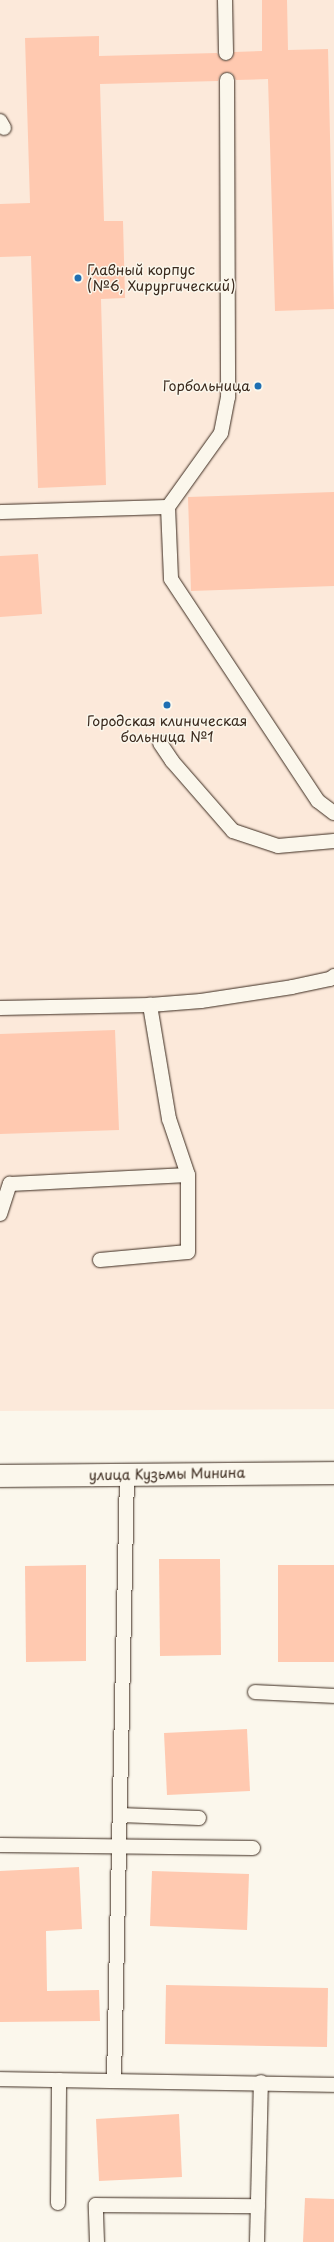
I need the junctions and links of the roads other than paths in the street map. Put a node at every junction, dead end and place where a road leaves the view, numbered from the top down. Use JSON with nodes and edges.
{"nodes":[{"id":1,"x":225,"y":0,"type":"edge"},
{"id":2,"x":226,"y":52,"type":"dead end"},
{"id":3,"x":227,"y":80,"type":"dead end"},
{"id":4,"x":168,"y":506,"type":"junction"},
{"id":5,"x":0,"y":512,"type":"edge"},
{"id":6,"x":160,"y":743,"type":"dead end"},
{"id":7,"x":334,"y":813,"type":"edge"},
{"id":8,"x":334,"y":841,"type":"edge"},
{"id":9,"x":334,"y":976,"type":"edge"},
{"id":10,"x":150,"y":1005,"type":"junction"},
{"id":11,"x":0,"y":1008,"type":"edge"},
{"id":12,"x":188,"y":1175,"type":"junction"},
{"id":13,"x":0,"y":1214,"type":"edge"},
{"id":14,"x":100,"y":1260,"type":"dead end"},
{"id":15,"x":334,"y":1473,"type":"edge"},
{"id":16,"x":127,"y":1475,"type":"junction"},
{"id":17,"x":0,"y":1476,"type":"edge"},
{"id":18,"x":255,"y":1692,"type":"dead end"},
{"id":19,"x":334,"y":1696,"type":"edge"},
{"id":20,"x":120,"y":1815,"type":"junction"},
{"id":21,"x":199,"y":1818,"type":"dead end"},
{"id":22,"x":0,"y":1845,"type":"edge"},
{"id":23,"x":119,"y":1847,"type":"junction"},
{"id":24,"x":253,"y":1848,"type":"dead end"},
{"id":25,"x":0,"y":2079,"type":"edge"},
{"id":26,"x":60,"y":2080,"type":"junction"},
{"id":27,"x":114,"y":2080,"type":"junction"},
{"id":28,"x":261,"y":2082,"type":"junction"},
{"id":29,"x":334,"y":2085,"type":"edge"},
{"id":30,"x":58,"y":2203,"type":"dead end"},
{"id":31,"x":258,"y":2206,"type":"junction"},
{"id":32,"x":97,"y":2242,"type":"edge"},
{"id":33,"x":257,"y":2242,"type":"edge"}],
"edges":[{"from":1,"to":2,"type":"lane"},
{"from":3,"to":4,"type":"lane"},
{"from":4,"to":5,"type":"lane"},
{"from":4,"to":7,"type":"lane"},
{"from":6,"to":8,"type":"lane"},
{"from":9,"to":10,"type":"lane"},
{"from":10,"to":11,"type":"lane"},
{"from":10,"to":12,"type":"lane"},
{"from":12,"to":13,"type":"lane"},
{"from":12,"to":14,"type":"lane"},
{"from":15,"to":16,"type":"street","name":"улица Кузьмы Минина"},
{"from":16,"to":17,"type":"street","name":"улица Кузьмы Минина"},
{"from":16,"to":20,"type":"lane"},
{"from":18,"to":19,"type":"lane"},
{"from":20,"to":21,"type":"lane"},
{"from":20,"to":23,"type":"lane"},
{"from":22,"to":23,"type":"lane"},
{"from":23,"to":24,"type":"lane"},
{"from":23,"to":27,"type":"lane"},
{"from":25,"to":26,"type":"lane"},
{"from":26,"to":27,"type":"lane"},
{"from":26,"to":30,"type":"lane"},
{"from":27,"to":28,"type":"lane"},
{"from":28,"to":29,"type":"lane"},
{"from":28,"to":31,"type":"lane"},
{"from":31,"to":32,"type":"lane"},
{"from":31,"to":33,"type":"lane"}]}
